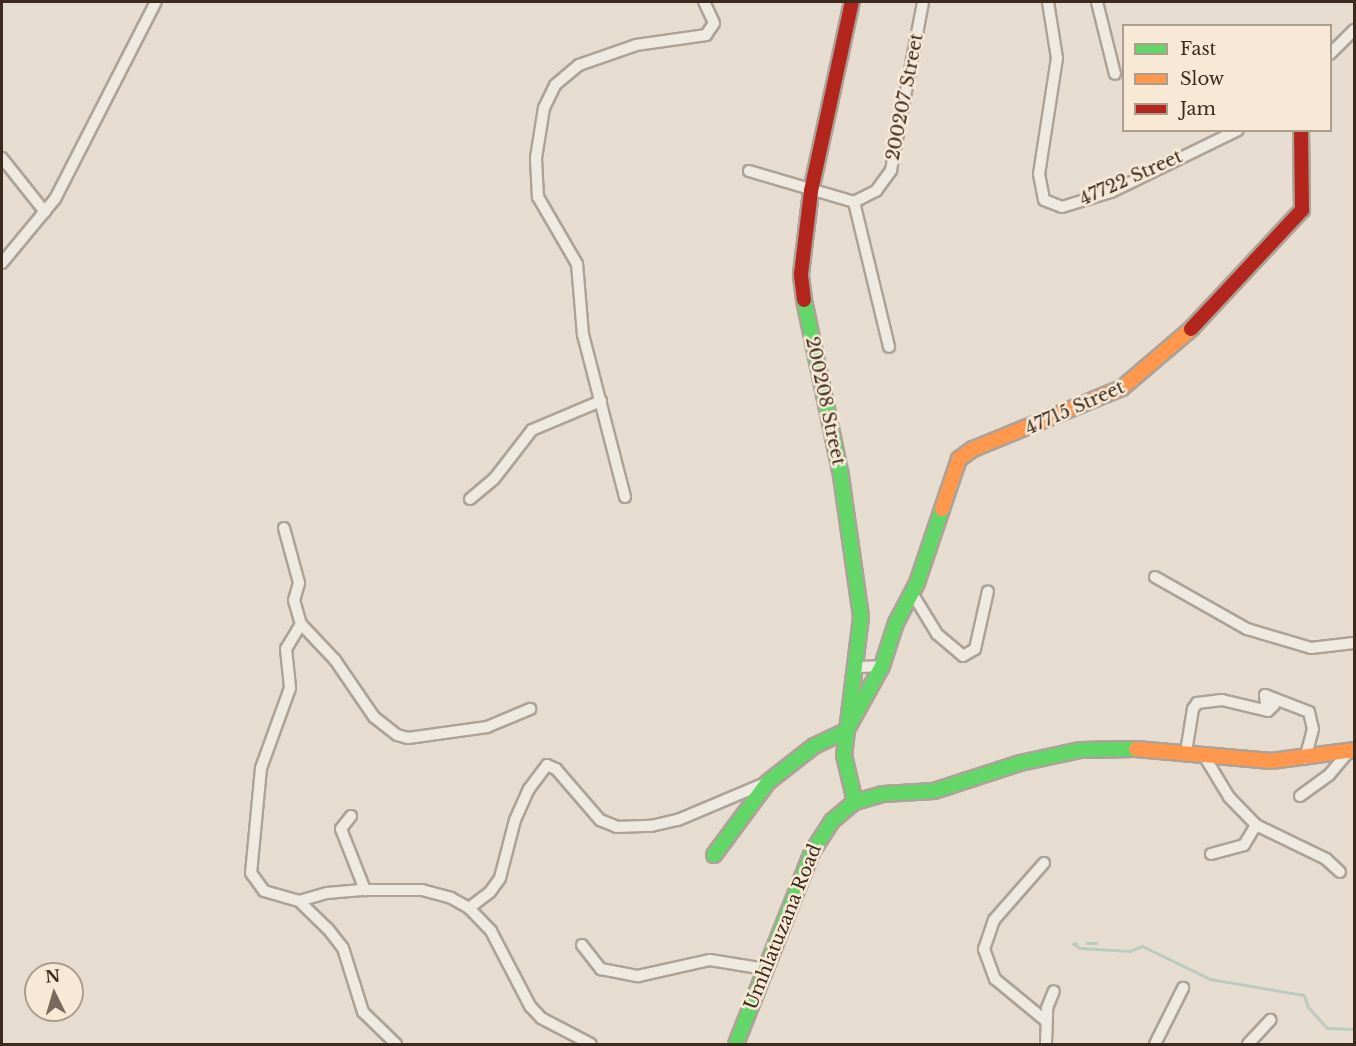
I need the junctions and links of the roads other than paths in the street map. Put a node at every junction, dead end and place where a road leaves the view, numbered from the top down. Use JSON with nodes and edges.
{"nodes":[{"id":1,"x":156,"y":2,"type":"edge"},
{"id":2,"x":704,"y":2,"type":"edge"},
{"id":3,"x":852,"y":2,"type":"edge"},
{"id":4,"x":923,"y":2,"type":"edge"},
{"id":5,"x":1048,"y":2,"type":"edge"},
{"id":6,"x":1097,"y":2,"type":"edge"},
{"id":7,"x":1354,"y":30,"type":"edge"},
{"id":8,"x":1332,"y":52,"type":"edge"},
{"id":9,"x":1115,"y":74,"type":"dead end"},
{"id":10,"x":1234,"y":132,"type":"edge"},
{"id":11,"x":1301,"y":132,"type":"edge"},
{"id":12,"x":2,"y":158,"type":"edge"},
{"id":13,"x":749,"y":171,"type":"dead end"},
{"id":14,"x":811,"y":191,"type":"junction"},
{"id":15,"x":854,"y":202,"type":"junction"},
{"id":16,"x":45,"y":212,"type":"junction"},
{"id":17,"x":2,"y":263,"type":"edge"},
{"id":18,"x":889,"y":347,"type":"dead end"},
{"id":19,"x":601,"y":401,"type":"junction"},
{"id":20,"x":625,"y":497,"type":"dead end"},
{"id":21,"x":470,"y":499,"type":"dead end"},
{"id":22,"x":284,"y":528,"type":"dead end"},
{"id":23,"x":1155,"y":577,"type":"dead end"},
{"id":24,"x":988,"y":591,"type":"dead end"},
{"id":25,"x":912,"y":593,"type":"junction"},
{"id":26,"x":301,"y":624,"type":"junction"},
{"id":27,"x":1354,"y":643,"type":"edge"},
{"id":28,"x":882,"y":666,"type":"junction"},
{"id":29,"x":858,"y":667,"type":"junction"},
{"id":30,"x":530,"y":709,"type":"dead end"},
{"id":31,"x":846,"y":731,"type":"junction"},
{"id":32,"x":1352,"y":750,"type":"edge"},
{"id":33,"x":1186,"y":752,"type":"junction"},
{"id":34,"x":1203,"y":754,"type":"junction"},
{"id":35,"x":1305,"y":759,"type":"junction"},
{"id":36,"x":768,"y":782,"type":"junction"},
{"id":37,"x":1300,"y":796,"type":"dead end"},
{"id":38,"x":855,"y":802,"type":"junction"},
{"id":39,"x":351,"y":816,"type":"dead end"},
{"id":40,"x":1256,"y":825,"type":"junction"},
{"id":41,"x":1211,"y":854,"type":"dead end"},
{"id":42,"x":714,"y":855,"type":"dead end"},
{"id":43,"x":1044,"y":863,"type":"dead end"},
{"id":44,"x":1340,"y":872,"type":"dead end"},
{"id":45,"x":365,"y":890,"type":"junction"},
{"id":46,"x":299,"y":902,"type":"junction"},
{"id":47,"x":469,"y":908,"type":"junction"},
{"id":48,"x":582,"y":945,"type":"dead end"},
{"id":49,"x":765,"y":969,"type":"junction"},
{"id":50,"x":1183,"y":988,"type":"dead end"},
{"id":51,"x":1054,"y":991,"type":"dead end"},
{"id":52,"x":1270,"y":1020,"type":"dead end"},
{"id":53,"x":1046,"y":1021,"type":"junction"},
{"id":54,"x":396,"y":1044,"type":"edge"},
{"id":55,"x":591,"y":1044,"type":"edge"},
{"id":56,"x":736,"y":1044,"type":"edge"},
{"id":57,"x":1046,"y":1044,"type":"edge"},
{"id":58,"x":1155,"y":1044,"type":"edge"},
{"id":59,"x":1248,"y":1044,"type":"edge"}],
"edges":[{"from":1,"to":16,"type":"street"},
{"from":2,"to":19,"type":"street"},
{"from":3,"to":14,"type":"street","name":"200208 Street"},
{"from":4,"to":15,"type":"street","name":"200207 Street"},
{"from":5,"to":10,"type":"street","name":"47722 Street"},
{"from":6,"to":9,"type":"street"},
{"from":7,"to":8,"type":"street"},
{"from":11,"to":25,"type":"street","name":"47715 Street"},
{"from":12,"to":16,"type":"street"},
{"from":13,"to":14,"type":"street"},
{"from":14,"to":15,"type":"street"},
{"from":14,"to":29,"type":"street","name":"200208 Street"},
{"from":15,"to":18,"type":"street"},
{"from":16,"to":17,"type":"street"},
{"from":19,"to":20,"type":"street"},
{"from":19,"to":21,"type":"street"},
{"from":22,"to":26,"type":"street"},
{"from":23,"to":27,"type":"street"},
{"from":24,"to":25,"type":"street"},
{"from":25,"to":28,"type":"street","name":"47715 Street"},
{"from":26,"to":30,"type":"street"},
{"from":26,"to":46,"type":"street"},
{"from":28,"to":29,"type":"street"},
{"from":28,"to":31,"type":"street","name":"47715 Street"},
{"from":29,"to":31,"type":"street","name":"200208 Street"},
{"from":31,"to":36,"type":"street"},
{"from":31,"to":38,"type":"street","name":"200208 Street"},
{"from":32,"to":35,"type":"street","name":"Umhlatuzana Road"},
{"from":32,"to":37,"type":"street"},
{"from":33,"to":34,"type":"street","name":"Umhlatuzana Road"},
{"from":33,"to":35,"type":"street"},
{"from":33,"to":38,"type":"street","name":"Umhlatuzana Road"},
{"from":34,"to":35,"type":"street","name":"Umhlatuzana Road"},
{"from":34,"to":40,"type":"street"},
{"from":36,"to":42,"type":"street"},
{"from":36,"to":47,"type":"street"},
{"from":38,"to":49,"type":"street","name":"Umhlatuzana Road"},
{"from":39,"to":45,"type":"street"},
{"from":40,"to":41,"type":"street"},
{"from":40,"to":44,"type":"street"},
{"from":43,"to":53,"type":"street"},
{"from":45,"to":46,"type":"street"},
{"from":45,"to":47,"type":"street"},
{"from":46,"to":54,"type":"street"},
{"from":47,"to":55,"type":"street"},
{"from":48,"to":49,"type":"street"},
{"from":49,"to":56,"type":"street","name":"Umhlatuzana Road"},
{"from":50,"to":58,"type":"street"},
{"from":51,"to":53,"type":"street"},
{"from":52,"to":59,"type":"street"},
{"from":53,"to":57,"type":"street"}]}
